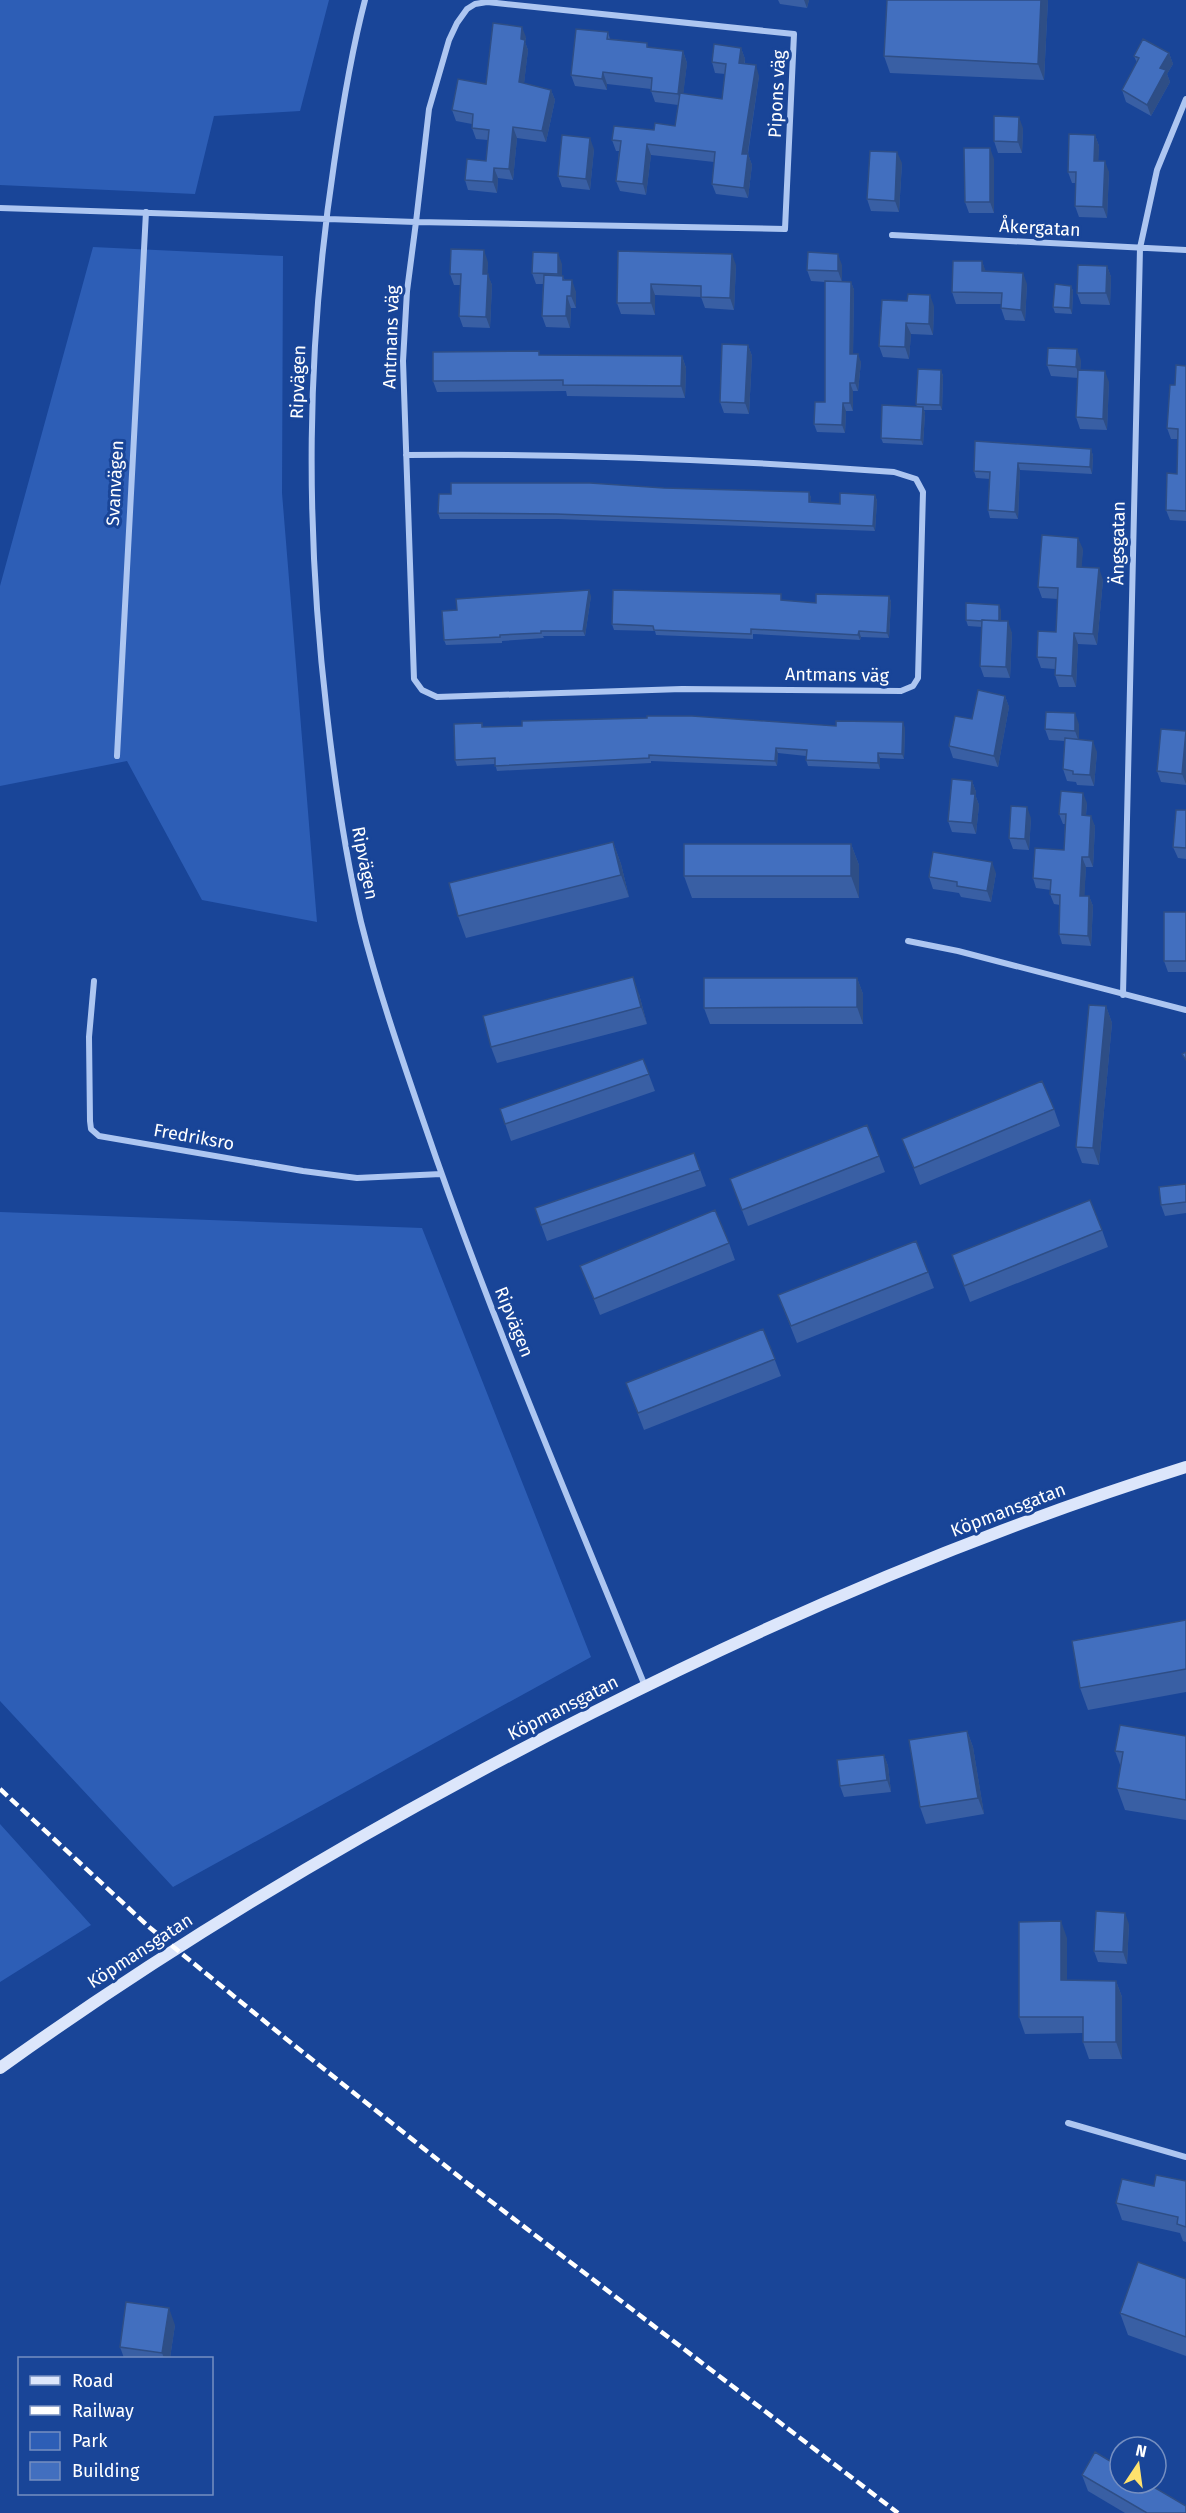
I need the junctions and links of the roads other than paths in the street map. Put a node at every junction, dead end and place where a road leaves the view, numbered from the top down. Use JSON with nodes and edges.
{"nodes":[{"id":1,"x":365,"y":0,"type":"edge"},
{"id":2,"x":1186,"y":99,"type":"edge"},
{"id":3,"x":0,"y":208,"type":"edge"},
{"id":4,"x":146,"y":212,"type":"junction"},
{"id":5,"x":326,"y":219,"type":"junction"},
{"id":6,"x":416,"y":222,"type":"junction"},
{"id":7,"x":892,"y":235,"type":"dead end"},
{"id":8,"x":1140,"y":248,"type":"junction"},
{"id":9,"x":1186,"y":250,"type":"edge"},
{"id":10,"x":406,"y":454,"type":"junction"},
{"id":11,"x":117,"y":756,"type":"dead end"},
{"id":12,"x":908,"y":941,"type":"dead end"},
{"id":13,"x":94,"y":981,"type":"dead end"},
{"id":14,"x":1123,"y":995,"type":"junction"},
{"id":15,"x":1186,"y":1010,"type":"edge"},
{"id":16,"x":441,"y":1174,"type":"junction"},
{"id":17,"x":1186,"y":1467,"type":"edge"},
{"id":18,"x":645,"y":1686,"type":"junction"},
{"id":19,"x":0,"y":2068,"type":"edge"},
{"id":20,"x":1068,"y":2123,"type":"dead end"},
{"id":21,"x":1186,"y":2157,"type":"edge"}],
"edges":[{"from":1,"to":5,"type":"street","name":"Ripvägen"},
{"from":2,"to":8,"type":"street","name":"Ängsgatan"},
{"from":3,"to":4,"type":"street","name":"Pipons väg"},
{"from":4,"to":5,"type":"street","name":"Pipons väg"},
{"from":4,"to":11,"type":"street","name":"Svanvägen"},
{"from":5,"to":6,"type":"street","name":"Pipons väg"},
{"from":5,"to":16,"type":"street","name":"Ripvägen"},
{"from":6,"to":6,"type":"street","name":"Pipons väg"},
{"from":6,"to":10,"type":"street","name":"Antmans väg"},
{"from":7,"to":8,"type":"street","name":"Åkergatan"},
{"from":8,"to":9,"type":"street","name":"Åkergatan"},
{"from":8,"to":14,"type":"street","name":"Ängsgatan"},
{"from":10,"to":10,"type":"street","name":"Antmans väg"},
{"from":12,"to":14,"type":"street"},
{"from":13,"to":16,"type":"street","name":"Fredriksro"},
{"from":14,"to":15,"type":"street"},
{"from":16,"to":18,"type":"street","name":"Ripvägen"},
{"from":17,"to":18,"type":"street","name":"Köpmansgatan"},
{"from":18,"to":19,"type":"street","name":"Köpmansgatan"},
{"from":20,"to":21,"type":"street"}]}
